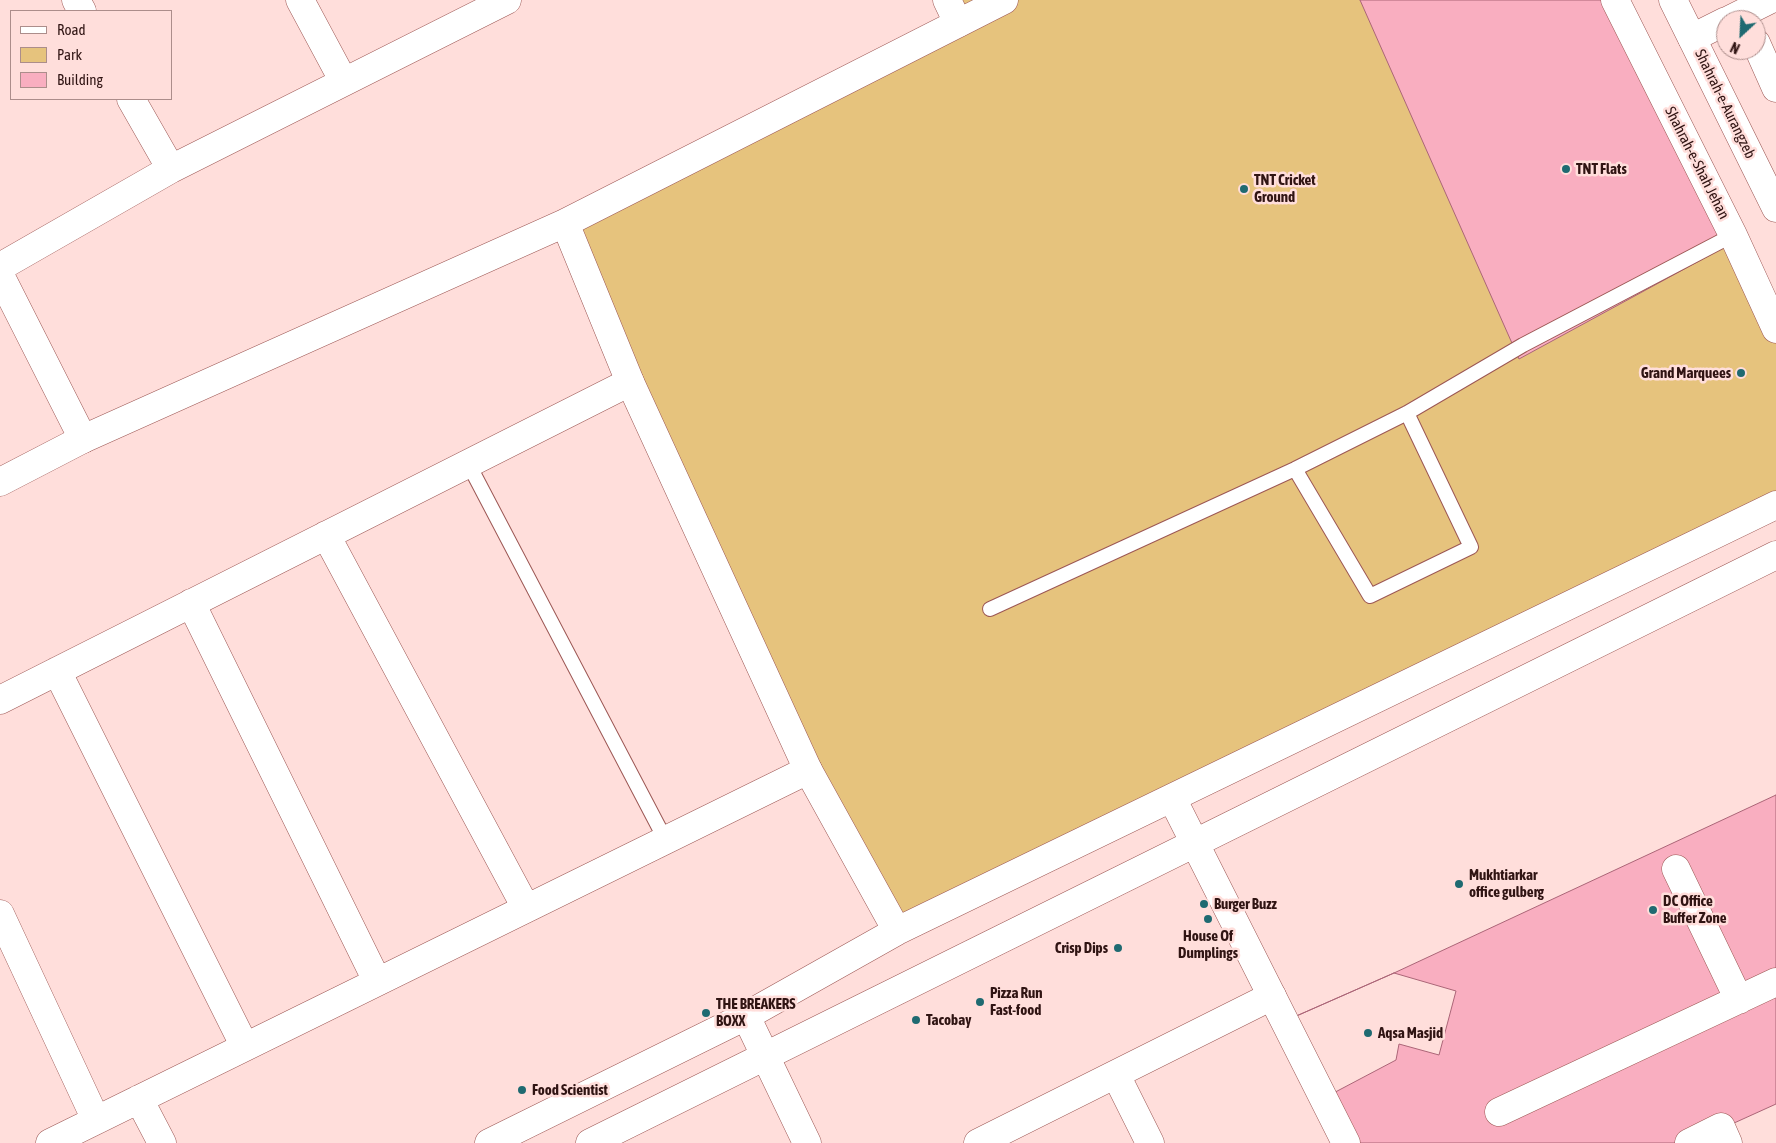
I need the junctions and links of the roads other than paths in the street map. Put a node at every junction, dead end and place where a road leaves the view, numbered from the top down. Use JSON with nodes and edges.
{"nodes":[{"id":1,"x":300,"y":0,"type":"edge"},
{"id":2,"x":507,"y":0,"type":"edge"},
{"id":3,"x":1004,"y":0,"type":"edge"},
{"id":4,"x":1615,"y":0,"type":"edge"},
{"id":5,"x":1673,"y":0,"type":"edge"},
{"id":6,"x":1769,"y":0,"type":"edge"},
{"id":7,"x":1747,"y":10,"type":"edge"},
{"id":8,"x":952,"y":12,"type":"edge"},
{"id":9,"x":1716,"y":25,"type":"edge"},
{"id":10,"x":1692,"y":38,"type":"junction"},
{"id":11,"x":1764,"y":60,"type":"edge"},
{"id":12,"x":344,"y":82,"type":"junction"},
{"id":13,"x":1776,"y":88,"type":"edge"},
{"id":14,"x":132,"y":100,"type":"edge"},
{"id":15,"x":171,"y":170,"type":"junction"},
{"id":16,"x":1776,"y":208,"type":"edge"},
{"id":17,"x":565,"y":223,"type":"junction"},
{"id":18,"x":1733,"y":235,"type":"junction"},
{"id":19,"x":0,"y":268,"type":"edge"},
{"id":20,"x":0,"y":275,"type":"edge"},
{"id":21,"x":1776,"y":329,"type":"edge"},
{"id":22,"x":630,"y":382,"type":"junction"},
{"id":23,"x":1407,"y":413,"type":"junction"},
{"id":24,"x":83,"y":438,"type":"junction"},
{"id":25,"x":468,"y":463,"type":"junction"},
{"id":26,"x":1295,"y":469,"type":"junction"},
{"id":27,"x":0,"y":482,"type":"edge"},
{"id":28,"x":1776,"y":505,"type":"edge"},
{"id":29,"x":326,"y":535,"type":"junction"},
{"id":30,"x":1776,"y":556,"type":"edge"},
{"id":31,"x":191,"y":603,"type":"junction"},
{"id":32,"x":990,"y":609,"type":"dead end"},
{"id":33,"x":57,"y":672,"type":"junction"},
{"id":34,"x":0,"y":700,"type":"edge"},
{"id":35,"x":808,"y":770,"type":"junction"},
{"id":36,"x":1172,"y":798,"type":"junction"},
{"id":37,"x":665,"y":840,"type":"junction"},
{"id":38,"x":1194,"y":843,"type":"junction"},
{"id":39,"x":1676,"y":870,"type":"dead end"},
{"id":40,"x":526,"y":908,"type":"junction"},
{"id":41,"x":0,"y":914,"type":"edge"},
{"id":42,"x":897,"y":931,"type":"junction"},
{"id":43,"x":378,"y":981,"type":"junction"},
{"id":44,"x":1776,"y":982,"type":"edge"},
{"id":45,"x":1272,"y":996,"type":"junction"},
{"id":46,"x":1739,"y":1000,"type":"junction"},
{"id":47,"x":746,"y":1016,"type":"junction"},
{"id":48,"x":245,"y":1047,"type":"junction"},
{"id":49,"x":766,"y":1056,"type":"junction"},
{"id":50,"x":1116,"y":1075,"type":"junction"},
{"id":51,"x":139,"y":1099,"type":"junction"},
{"id":52,"x":1499,"y":1112,"type":"dead end"},
{"id":53,"x":96,"y":1120,"type":"junction"},
{"id":54,"x":50,"y":1143,"type":"edge"},
{"id":55,"x":162,"y":1143,"type":"edge"},
{"id":56,"x":489,"y":1143,"type":"edge"},
{"id":57,"x":590,"y":1143,"type":"edge"},
{"id":58,"x":807,"y":1143,"type":"edge"},
{"id":59,"x":978,"y":1143,"type":"edge"},
{"id":60,"x":1150,"y":1143,"type":"edge"},
{"id":61,"x":1346,"y":1143,"type":"edge"},
{"id":62,"x":1689,"y":1143,"type":"edge"},
{"id":63,"x":1728,"y":1143,"type":"edge"}],
"edges":[{"from":1,"to":12,"type":"street"},
{"from":2,"to":12,"type":"street"},
{"from":3,"to":8,"type":"street"},
{"from":4,"to":18,"type":"street","name":"Shahrah-e-Shah Jehan"},
{"from":5,"to":10,"type":"street","name":"Shahrah-e-Aurangzeb"},
{"from":6,"to":7,"type":"street"},
{"from":8,"to":17,"type":"street"},
{"from":9,"to":10,"type":"street"},
{"from":10,"to":16,"type":"street","name":"Shahrah-e-Aurangzeb"},
{"from":11,"to":13,"type":"street"},
{"from":12,"to":15,"type":"street"},
{"from":14,"to":15,"type":"street"},
{"from":15,"to":19,"type":"street"},
{"from":17,"to":22,"type":"street"},
{"from":17,"to":24,"type":"street"},
{"from":18,"to":21,"type":"street","name":"Shahrah-e-Shah Jehan"},
{"from":18,"to":23,"type":"lane"},
{"from":20,"to":24,"type":"street"},
{"from":22,"to":25,"type":"street"},
{"from":22,"to":35,"type":"street"},
{"from":23,"to":26,"type":"lane"},
{"from":23,"to":26,"type":"lane"},
{"from":24,"to":27,"type":"street"},
{"from":25,"to":29,"type":"street"},
{"from":25,"to":37,"type":"lane"},
{"from":26,"to":32,"type":"lane"},
{"from":28,"to":36,"type":"street"},
{"from":29,"to":31,"type":"street"},
{"from":29,"to":40,"type":"street"},
{"from":30,"to":38,"type":"street"},
{"from":31,"to":33,"type":"street"},
{"from":31,"to":43,"type":"street"},
{"from":33,"to":34,"type":"street"},
{"from":33,"to":48,"type":"street"},
{"from":35,"to":37,"type":"street"},
{"from":35,"to":42,"type":"street"},
{"from":36,"to":38,"type":"street"},
{"from":36,"to":42,"type":"street"},
{"from":37,"to":40,"type":"street"},
{"from":38,"to":45,"type":"street"},
{"from":38,"to":49,"type":"street"},
{"from":39,"to":46,"type":"street"},
{"from":40,"to":43,"type":"street"},
{"from":41,"to":53,"type":"street"},
{"from":42,"to":47,"type":"street"},
{"from":43,"to":48,"type":"street"},
{"from":44,"to":46,"type":"street"},
{"from":45,"to":50,"type":"street"},
{"from":45,"to":61,"type":"street"},
{"from":46,"to":52,"type":"street"},
{"from":47,"to":49,"type":"street"},
{"from":47,"to":56,"type":"street"},
{"from":48,"to":51,"type":"street"},
{"from":49,"to":57,"type":"street"},
{"from":49,"to":58,"type":"street"},
{"from":50,"to":59,"type":"street"},
{"from":50,"to":60,"type":"street"},
{"from":51,"to":53,"type":"street"},
{"from":51,"to":55,"type":"street"},
{"from":53,"to":54,"type":"street"},
{"from":62,"to":63,"type":"street"}]}
